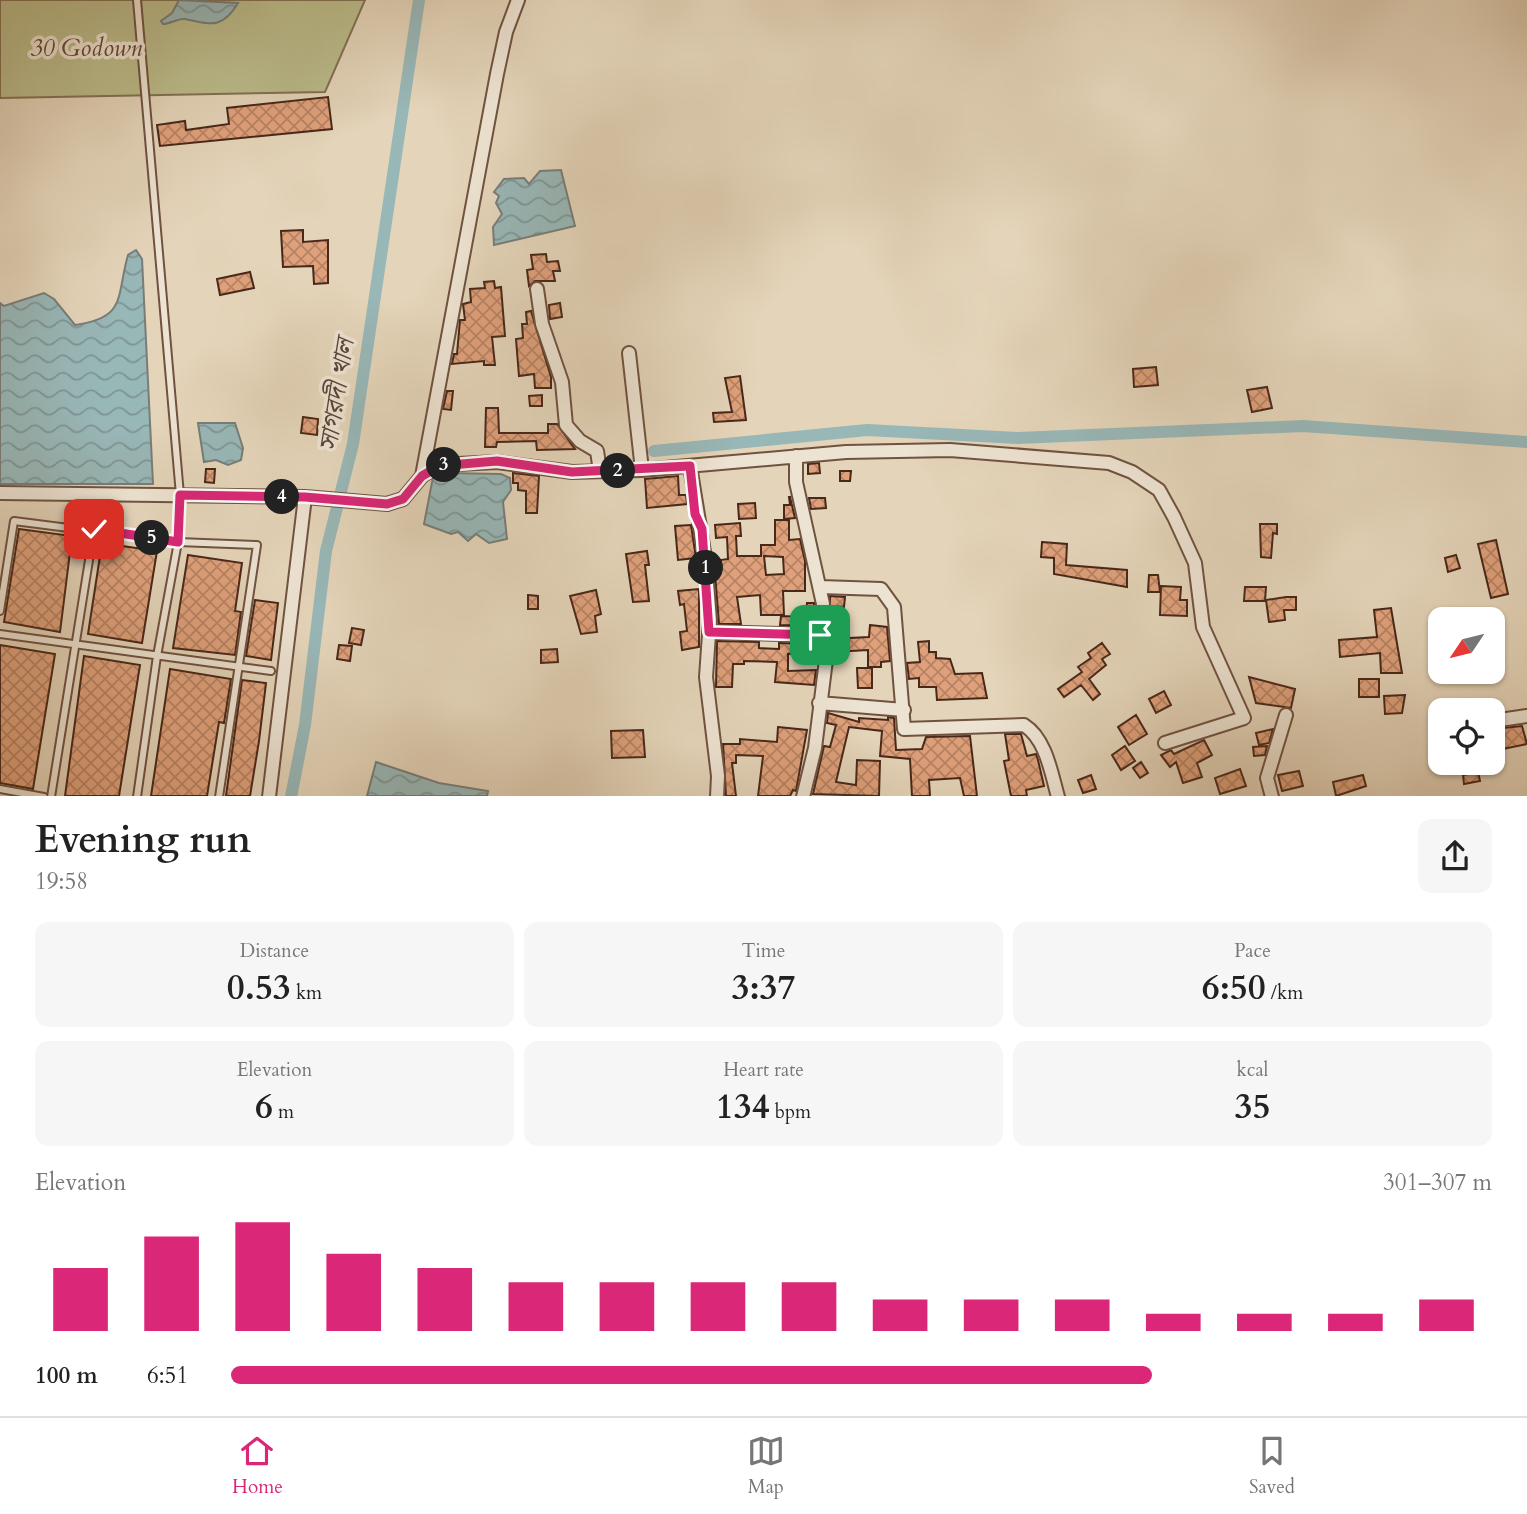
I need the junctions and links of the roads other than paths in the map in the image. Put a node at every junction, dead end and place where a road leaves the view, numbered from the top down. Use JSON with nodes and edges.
{"nodes":[{"id":1,"x":138,"y":0,"type":"edge"},
{"id":2,"x":518,"y":0,"type":"edge"},
{"id":3,"x":537,"y":289,"type":"dead end"},
{"id":4,"x":629,"y":353,"type":"dead end"},
{"id":5,"x":796,"y":456,"type":"junction"},
{"id":6,"x":690,"y":466,"type":"junction"},
{"id":7,"x":642,"y":470,"type":"junction"},
{"id":8,"x":600,"y":471,"type":"junction"},
{"id":9,"x":422,"y":476,"type":"junction"},
{"id":10,"x":0,"y":493,"type":"edge"},
{"id":11,"x":180,"y":495,"type":"junction"},
{"id":12,"x":309,"y":498,"type":"junction"},
{"id":13,"x":94,"y":529,"type":"junction"},
{"id":14,"x":178,"y":542,"type":"junction"},
{"id":15,"x":820,"y":587,"type":"junction"},
{"id":16,"x":0,"y":611,"type":"edge"},
{"id":17,"x":709,"y":632,"type":"junction"},
{"id":18,"x":0,"y":634,"type":"edge"},
{"id":19,"x":820,"y":635,"type":"junction"},
{"id":20,"x":76,"y":643,"type":"junction"},
{"id":21,"x":157,"y":656,"type":"junction"},
{"id":22,"x":238,"y":667,"type":"junction"},
{"id":23,"x":271,"y":671,"type":"dead end"},
{"id":24,"x":819,"y":703,"type":"junction"},
{"id":25,"x":904,"y":710,"type":"junction"},
{"id":26,"x":1286,"y":715,"type":"dead end"},
{"id":27,"x":1527,"y":716,"type":"edge"},
{"id":28,"x":1505,"y":719,"type":"edge"},
{"id":29,"x":1165,"y":743,"type":"dead end"},
{"id":30,"x":0,"y":789,"type":"edge"},
{"id":31,"x":44,"y":796,"type":"edge"},
{"id":32,"x":51,"y":796,"type":"edge"},
{"id":33,"x":137,"y":796,"type":"edge"},
{"id":34,"x":219,"y":796,"type":"edge"},
{"id":35,"x":269,"y":796,"type":"edge"},
{"id":36,"x":717,"y":796,"type":"edge"},
{"id":37,"x":803,"y":796,"type":"edge"},
{"id":38,"x":1058,"y":796,"type":"edge"},
{"id":39,"x":1272,"y":796,"type":"edge"}],
"edges":[{"from":1,"to":11,"type":"lane"},
{"from":2,"to":9,"type":"street"},
{"from":3,"to":8,"type":"street"},
{"from":4,"to":7,"type":"street"},
{"from":5,"to":6,"type":"street"},
{"from":5,"to":15,"type":"street"},
{"from":5,"to":29,"type":"street"},
{"from":6,"to":7,"type":"street"},
{"from":6,"to":17,"type":"street"},
{"from":7,"to":8,"type":"street"},
{"from":8,"to":9,"type":"street"},
{"from":9,"to":12,"type":"street"},
{"from":10,"to":11,"type":"street"},
{"from":11,"to":12,"type":"street"},
{"from":11,"to":14,"type":"lane"},
{"from":12,"to":35,"type":"street"},
{"from":13,"to":14,"type":"lane"},
{"from":13,"to":16,"type":"lane"},
{"from":13,"to":20,"type":"lane"},
{"from":14,"to":21,"type":"lane"},
{"from":14,"to":22,"type":"lane"},
{"from":15,"to":19,"type":"street"},
{"from":15,"to":25,"type":"street"},
{"from":17,"to":19,"type":"street"},
{"from":17,"to":36,"type":"street"},
{"from":18,"to":20,"type":"lane"},
{"from":19,"to":24,"type":"street"},
{"from":20,"to":21,"type":"lane"},
{"from":20,"to":32,"type":"lane"},
{"from":21,"to":22,"type":"lane"},
{"from":21,"to":33,"type":"lane"},
{"from":22,"to":23,"type":"lane"},
{"from":22,"to":34,"type":"lane"},
{"from":24,"to":25,"type":"street"},
{"from":24,"to":37,"type":"street"},
{"from":25,"to":38,"type":"street"},
{"from":26,"to":39,"type":"street"},
{"from":27,"to":28,"type":"street"},
{"from":30,"to":31,"type":"lane"}]}
